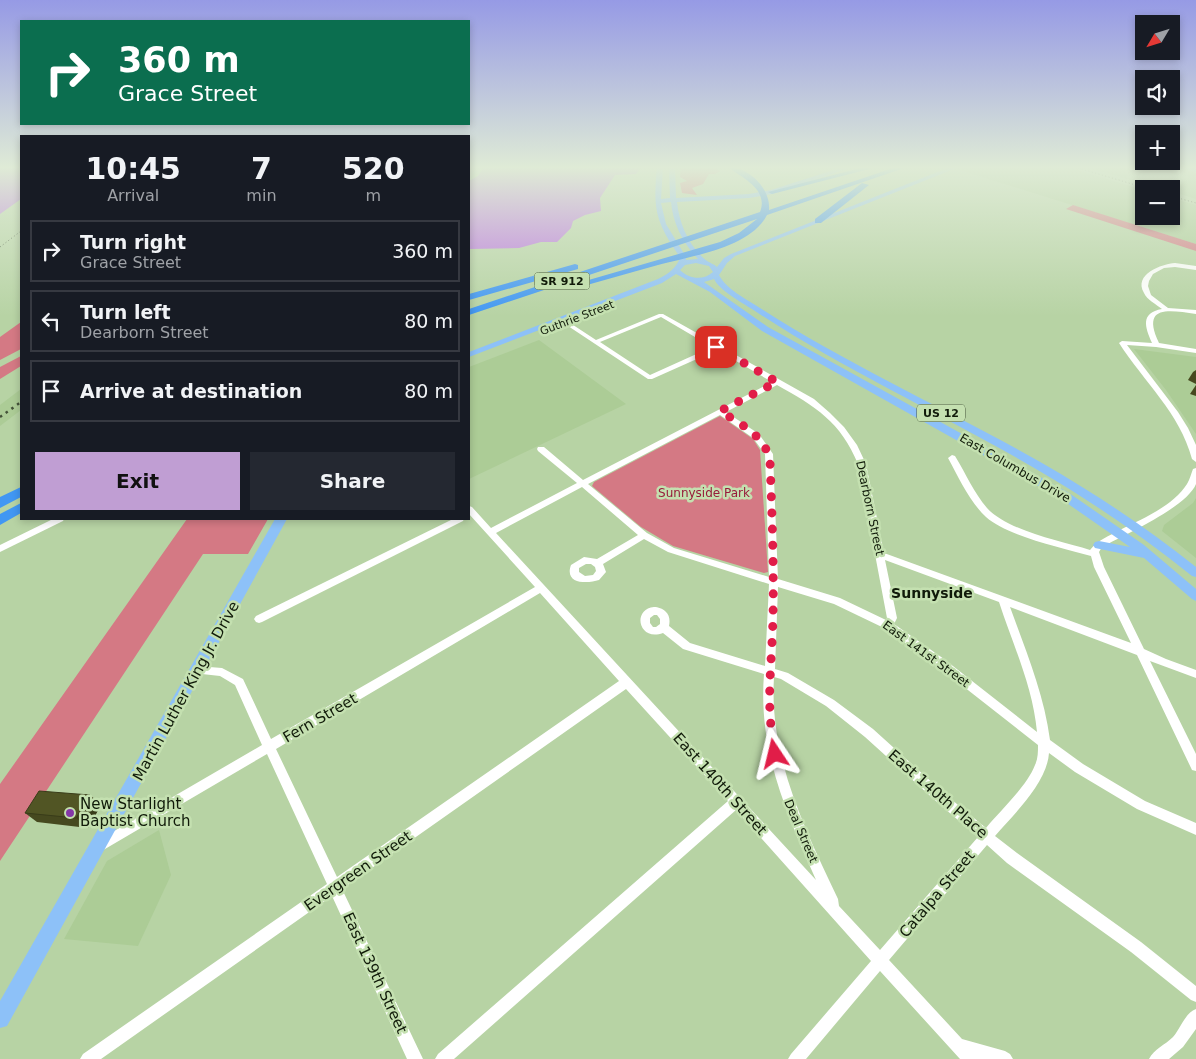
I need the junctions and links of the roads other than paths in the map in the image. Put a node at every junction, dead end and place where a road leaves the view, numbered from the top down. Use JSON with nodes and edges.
{"nodes":[{"id":1,"x":660,"y":216,"type":"edge"},
{"id":2,"x":677,"y":216,"type":"edge"},
{"id":3,"x":746,"y":216,"type":"edge"},
{"id":4,"x":750,"y":216,"type":"edge"},
{"id":5,"x":763,"y":216,"type":"edge"},
{"id":6,"x":824,"y":216,"type":"edge"},
{"id":7,"x":830,"y":216,"type":"edge"},
{"id":8,"x":818,"y":221,"type":"junction"},
{"id":9,"x":697,"y":233,"type":"junction"},
{"id":10,"x":643,"y":248,"type":"junction"},
{"id":11,"x":709,"y":264,"type":"junction"},
{"id":12,"x":679,"y":267,"type":"junction"},
{"id":13,"x":1196,"y":268,"type":"edge"},
{"id":14,"x":717,"y":271,"type":"junction"},
{"id":15,"x":690,"y":279,"type":"junction"},
{"id":16,"x":470,"y":297,"type":"edge"},
{"id":17,"x":470,"y":306,"type":"edge"},
{"id":18,"x":1166,"y":309,"type":"junction"},
{"id":19,"x":1196,"y":312,"type":"edge"},
{"id":20,"x":470,"y":314,"type":"edge"},
{"id":21,"x":470,"y":314,"type":"edge"},
{"id":22,"x":565,"y":322,"type":"junction"},
{"id":23,"x":596,"y":342,"type":"junction"},
{"id":24,"x":1156,"y":345,"type":"junction"},
{"id":25,"x":716,"y":347,"type":"junction"},
{"id":26,"x":1196,"y":351,"type":"edge"},
{"id":27,"x":470,"y":355,"type":"edge"},
{"id":28,"x":470,"y":360,"type":"edge"},
{"id":29,"x":777,"y":382,"type":"junction"},
{"id":30,"x":720,"y":411,"type":"junction"},
{"id":31,"x":541,"y":448,"type":"dead end"},
{"id":32,"x":952,"y":458,"type":"dead end"},
{"id":33,"x":1196,"y":460,"type":"edge"},
{"id":34,"x":1196,"y":471,"type":"edge"},
{"id":35,"x":582,"y":483,"type":"junction"},
{"id":36,"x":20,"y":492,"type":"edge"},
{"id":37,"x":0,"y":503,"type":"edge"},
{"id":38,"x":20,"y":508,"type":"edge"},
{"id":39,"x":470,"y":512,"type":"edge"},
{"id":40,"x":20,"y":518,"type":"edge"},
{"id":41,"x":0,"y":520,"type":"edge"},
{"id":42,"x":58,"y":520,"type":"edge"},
{"id":43,"x":280,"y":520,"type":"edge"},
{"id":44,"x":458,"y":520,"type":"edge"},
{"id":45,"x":1134,"y":525,"type":"junction"},
{"id":46,"x":0,"y":530,"type":"edge"},
{"id":47,"x":490,"y":532,"type":"junction"},
{"id":48,"x":1120,"y":533,"type":"junction"},
{"id":49,"x":644,"y":535,"type":"junction"},
{"id":50,"x":0,"y":549,"type":"edge"},
{"id":51,"x":1096,"y":550,"type":"junction"},
{"id":52,"x":881,"y":555,"type":"junction"},
{"id":53,"x":1148,"y":555,"type":"junction"},
{"id":54,"x":597,"y":563,"type":"dead end"},
{"id":55,"x":1196,"y":573,"type":"edge"},
{"id":56,"x":773,"y":581,"type":"junction"},
{"id":57,"x":541,"y":588,"type":"junction"},
{"id":58,"x":1196,"y":596,"type":"edge"},
{"id":59,"x":1003,"y":601,"type":"junction"},
{"id":60,"x":259,"y":619,"type":"dead end"},
{"id":61,"x":888,"y":625,"type":"junction"},
{"id":62,"x":663,"y":627,"type":"dead end"},
{"id":63,"x":1141,"y":653,"type":"junction"},
{"id":64,"x":197,"y":670,"type":"junction"},
{"id":65,"x":769,"y":672,"type":"junction"},
{"id":66,"x":1196,"y":674,"type":"edge"},
{"id":67,"x":627,"y":682,"type":"junction"},
{"id":68,"x":1045,"y":744,"type":"junction"},
{"id":69,"x":270,"y":747,"type":"junction"},
{"id":70,"x":1196,"y":766,"type":"edge"},
{"id":71,"x":736,"y":802,"type":"junction"},
{"id":72,"x":1196,"y":829,"type":"edge"},
{"id":73,"x":987,"y":836,"type":"junction"},
{"id":74,"x":98,"y":846,"type":"junction"},
{"id":75,"x":335,"y":888,"type":"junction"},
{"id":76,"x":837,"y":913,"type":"junction"},
{"id":77,"x":881,"y":961,"type":"junction"},
{"id":78,"x":1196,"y":995,"type":"edge"},
{"id":79,"x":1196,"y":1016,"type":"edge"},
{"id":80,"x":0,"y":1019,"type":"edge"},
{"id":81,"x":958,"y":1045,"type":"junction"},
{"id":82,"x":88,"y":1059,"type":"edge"},
{"id":83,"x":415,"y":1059,"type":"edge"},
{"id":84,"x":442,"y":1059,"type":"edge"},
{"id":85,"x":796,"y":1059,"type":"edge"},
{"id":86,"x":970,"y":1059,"type":"edge"},
{"id":87,"x":1005,"y":1059,"type":"edge"},
{"id":88,"x":1157,"y":1059,"type":"edge"}],
"edges":[{"from":1,"to":12,"type":"main road","number":"US 12"},
{"from":2,"to":11,"type":"main road","name":"East Columbus Drive"},
{"from":3,"to":9,"type":"highway","number":"SR 912"},
{"from":4,"to":9,"type":"highway","number":"SR 912"},
{"from":5,"to":20,"type":"highway"},
{"from":6,"to":8,"type":"highway"},
{"from":7,"to":8,"type":"main road"},
{"from":8,"to":14,"type":"main road"},
{"from":9,"to":10,"type":"highway","number":"SR 912"},
{"from":9,"to":21,"type":"highway","number":"SR 912"},
{"from":10,"to":16,"type":"highway"},
{"from":10,"to":17,"type":"highway","number":"SR 912"},
{"from":11,"to":12,"type":"main road"},
{"from":11,"to":14,"type":"main road","name":"East Columbus Drive"},
{"from":12,"to":15,"type":"main road","number":"US 12"},
{"from":12,"to":27,"type":"main road","name":"Guthrie Street"},
{"from":13,"to":18,"type":"street"},
{"from":14,"to":15,"type":"main road","name":"Guthrie Street"},
{"from":14,"to":45,"type":"main road","name":"East Columbus Drive","number":"US 12"},
{"from":15,"to":22,"type":"main road","name":"Guthrie Street"},
{"from":15,"to":48,"type":"main road","name":"East Columbus Drive","number":"US 12"},
{"from":18,"to":19,"type":"street"},
{"from":18,"to":24,"type":"street"},
{"from":22,"to":23,"type":"street"},
{"from":22,"to":28,"type":"main road","name":"Guthrie Street"},
{"from":23,"to":25,"type":"street","name":"Dearborn Street"},
{"from":23,"to":25,"type":"street"},
{"from":24,"to":26,"type":"street"},
{"from":24,"to":33,"type":"street"},
{"from":25,"to":29,"type":"street","name":"Dearborn Street"},
{"from":29,"to":30,"type":"street"},
{"from":29,"to":52,"type":"street","name":"Dearborn Street"},
{"from":30,"to":35,"type":"street"},
{"from":30,"to":56,"type":"street","name":"Deal Street"},
{"from":31,"to":35,"type":"street","name":"East 141st Street"},
{"from":32,"to":51,"type":"street"},
{"from":34,"to":45,"type":"street"},
{"from":35,"to":47,"type":"street"},
{"from":35,"to":49,"type":"street","name":"East 141st Street"},
{"from":36,"to":37,"type":"highway"},
{"from":38,"to":41,"type":"highway"},
{"from":39,"to":47,"type":"street","name":"East 140th Street"},
{"from":40,"to":46,"type":"highway"},
{"from":42,"to":50,"type":"street"},
{"from":43,"to":64,"type":"main road","name":"Martin Luther King Jr. Drive"},
{"from":44,"to":60,"type":"street"},
{"from":45,"to":48,"type":"street"},
{"from":45,"to":55,"type":"main road","name":"East Columbus Drive","number":"US 12"},
{"from":47,"to":57,"type":"street","name":"East 140th Street"},
{"from":48,"to":51,"type":"street"},
{"from":48,"to":53,"type":"main road","name":"East Columbus Drive","number":"US 12"},
{"from":49,"to":54,"type":"street"},
{"from":49,"to":56,"type":"street","name":"East 141st Street"},
{"from":51,"to":53,"type":"main road"},
{"from":51,"to":63,"type":"street"},
{"from":52,"to":59,"type":"street"},
{"from":52,"to":61,"type":"street","name":"Dearborn Street"},
{"from":53,"to":58,"type":"main road","name":"East Columbus Drive","number":"US 12"},
{"from":56,"to":61,"type":"street","name":"East 141st Street"},
{"from":56,"to":65,"type":"street","name":"Deal Street"},
{"from":57,"to":67,"type":"street","name":"East 140th Street"},
{"from":57,"to":69,"type":"street","name":"Fern Street"},
{"from":59,"to":63,"type":"street"},
{"from":59,"to":68,"type":"street","name":"Catalpa Street"},
{"from":61,"to":68,"type":"street","name":"East 141st Street"},
{"from":62,"to":65,"type":"street","name":"East 140th Place"},
{"from":63,"to":66,"type":"street"},
{"from":63,"to":70,"type":"street"},
{"from":64,"to":69,"type":"street","name":"East 139th Street"},
{"from":64,"to":74,"type":"main road","name":"Martin Luther King Jr. Drive"},
{"from":65,"to":73,"type":"street","name":"East 140th Place"},
{"from":65,"to":76,"type":"street","name":"Deal Street"},
{"from":67,"to":71,"type":"street","name":"East 140th Street"},
{"from":67,"to":75,"type":"street","name":"Evergreen Street"},
{"from":68,"to":72,"type":"street","name":"East 141st Street"},
{"from":68,"to":73,"type":"street","name":"Catalpa Street"},
{"from":69,"to":74,"type":"street","name":"Fern Street"},
{"from":69,"to":75,"type":"street","name":"East 139th Street"},
{"from":71,"to":76,"type":"street","name":"East 140th Street"},
{"from":71,"to":84,"type":"street"},
{"from":73,"to":77,"type":"street","name":"Catalpa Street"},
{"from":73,"to":78,"type":"street","name":"East 140th Place"},
{"from":74,"to":80,"type":"main road","name":"Martin Luther King Jr. Drive"},
{"from":75,"to":82,"type":"street","name":"Evergreen Street"},
{"from":75,"to":83,"type":"street","name":"East 139th Street"},
{"from":76,"to":77,"type":"street","name":"East 140th Street"},
{"from":77,"to":81,"type":"street","name":"East 140th Street"},
{"from":77,"to":85,"type":"street","name":"Catalpa Street"},
{"from":79,"to":88,"type":"street"},
{"from":81,"to":86,"type":"street","name":"East 140th Street"},
{"from":81,"to":87,"type":"street"}]}
